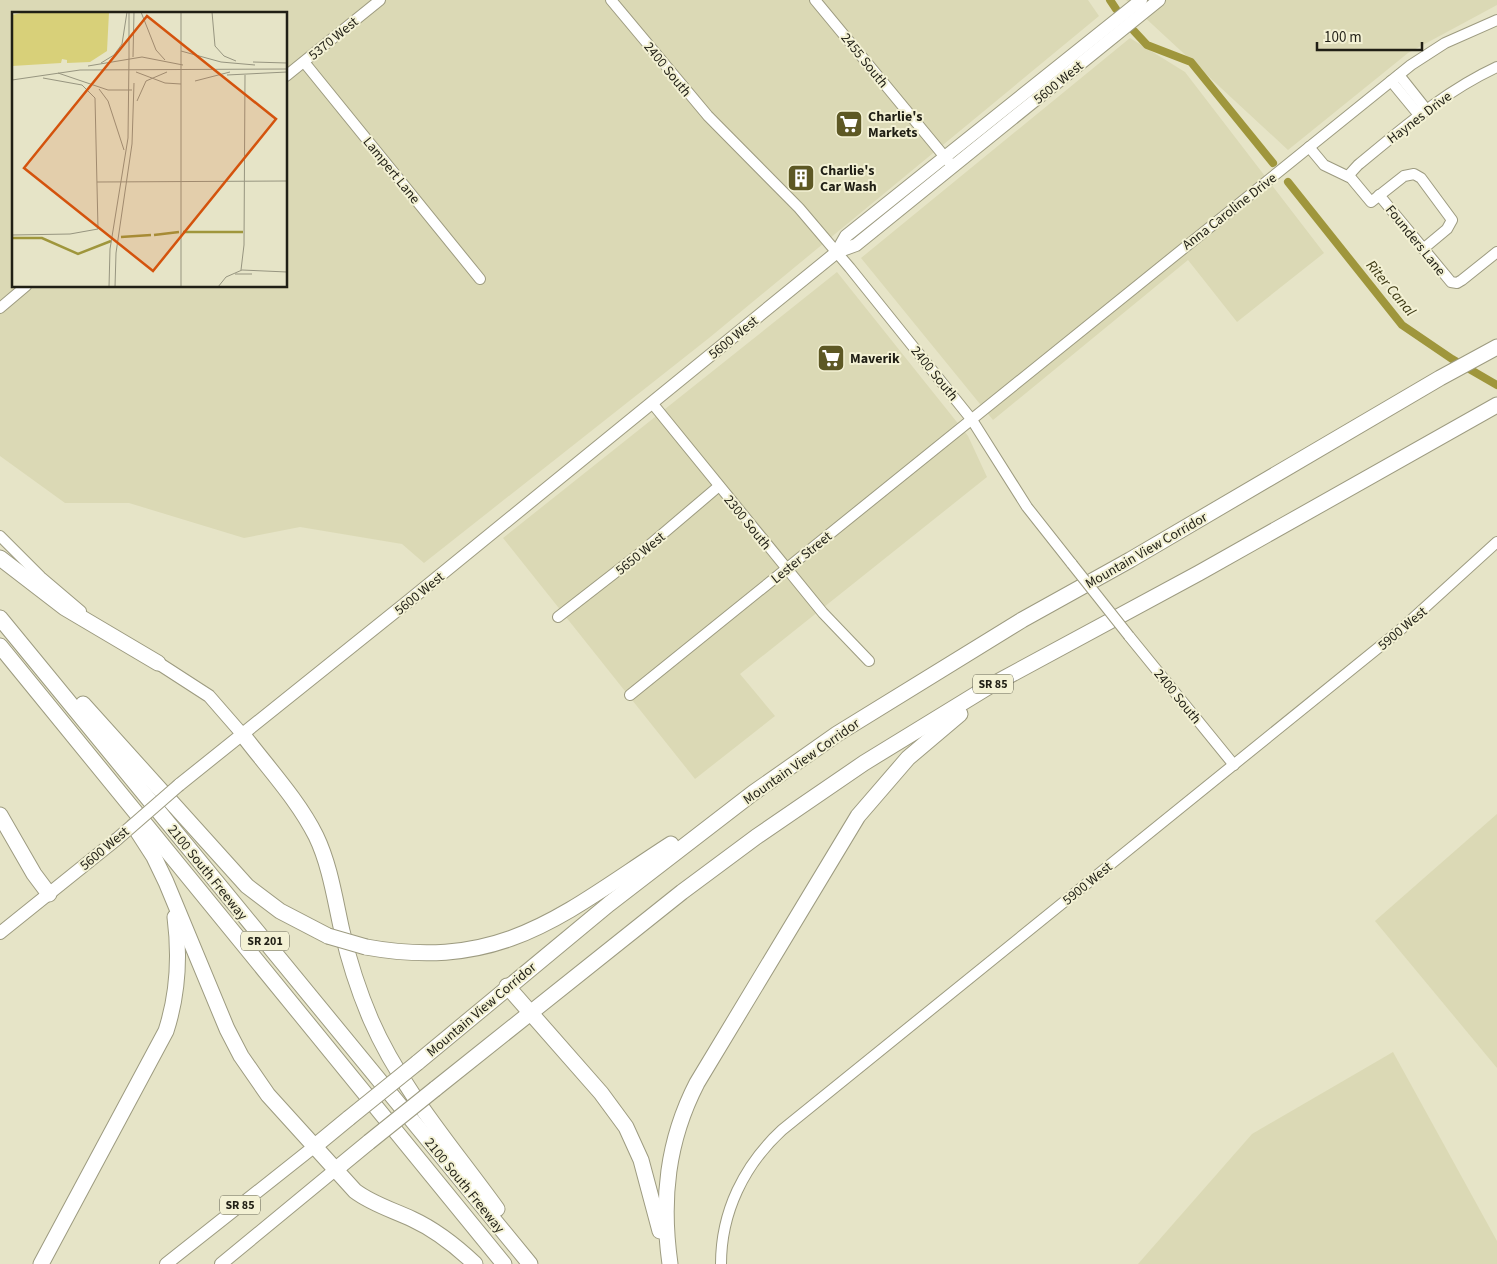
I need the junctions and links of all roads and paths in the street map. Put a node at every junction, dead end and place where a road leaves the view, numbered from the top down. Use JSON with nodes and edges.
{"nodes":[{"id":1,"x":380,"y":0,"type":"edge"},
{"id":2,"x":611,"y":0,"type":"edge"},
{"id":3,"x":815,"y":0,"type":"edge"},
{"id":4,"x":1141,"y":0,"type":"edge"},
{"id":5,"x":1159,"y":0,"type":"edge"},
{"id":6,"x":1497,"y":20,"type":"edge"},
{"id":7,"x":304,"y":62,"type":"junction"},
{"id":8,"x":1497,"y":67,"type":"edge"},
{"id":9,"x":288,"y":74,"type":"edge"},
{"id":10,"x":1395,"y":78,"type":"junction"},
{"id":11,"x":1423,"y":112,"type":"junction"},
{"id":12,"x":1309,"y":147,"type":"junction"},
{"id":13,"x":948,"y":162,"type":"junction"},
{"id":14,"x":1348,"y":176,"type":"junction"},
{"id":15,"x":1375,"y":198,"type":"junction"},
{"id":16,"x":1423,"y":249,"type":"junction"},
{"id":17,"x":837,"y":252,"type":"junction"},
{"id":18,"x":1497,"y":252,"type":"edge"},
{"id":19,"x":480,"y":279,"type":"dead end"},
{"id":20,"x":24,"y":288,"type":"edge"},
{"id":21,"x":0,"y":308,"type":"edge"},
{"id":22,"x":1491,"y":351,"type":"edge"},
{"id":23,"x":652,"y":402,"type":"junction"},
{"id":24,"x":1494,"y":407,"type":"edge"},
{"id":25,"x":972,"y":420,"type":"junction"},
{"id":26,"x":719,"y":486,"type":"junction"},
{"id":27,"x":0,"y":536,"type":"edge"},
{"id":28,"x":1497,"y":542,"type":"edge"},
{"id":29,"x":0,"y":558,"type":"edge"},
{"id":30,"x":786,"y":569,"type":"junction"},
{"id":31,"x":0,"y":607,"type":"edge"},
{"id":32,"x":558,"y":617,"type":"dead end"},
{"id":33,"x":0,"y":618,"type":"edge"},
{"id":34,"x":0,"y":646,"type":"edge"},
{"id":35,"x":1064,"y":647,"type":"junction"},
{"id":36,"x":0,"y":660,"type":"edge"},
{"id":37,"x":869,"y":661,"type":"dead end"},
{"id":38,"x":158,"y":663,"type":"junction"},
{"id":39,"x":630,"y":696,"type":"dead end"},
{"id":40,"x":837,"y":734,"type":"junction"},
{"id":41,"x":243,"y":735,"type":"junction"},
{"id":42,"x":1234,"y":765,"type":"junction"},
{"id":43,"x":0,"y":815,"type":"edge"},
{"id":44,"x":49,"y":894,"type":"junction"},
{"id":45,"x":170,"y":894,"type":"junction"},
{"id":46,"x":0,"y":933,"type":"edge"},
{"id":47,"x":507,"y":986,"type":"junction"},
{"id":48,"x":530,"y":1011,"type":"junction"},
{"id":49,"x":314,"y":1146,"type":"junction"},
{"id":50,"x":335,"y":1170,"type":"junction"},
{"id":51,"x":41,"y":1264,"type":"edge"},
{"id":52,"x":166,"y":1264,"type":"edge"},
{"id":53,"x":221,"y":1264,"type":"edge"},
{"id":54,"x":475,"y":1264,"type":"edge"},
{"id":55,"x":504,"y":1264,"type":"edge"},
{"id":56,"x":530,"y":1264,"type":"edge"},
{"id":57,"x":538,"y":1264,"type":"edge"},
{"id":58,"x":670,"y":1264,"type":"edge"},
{"id":59,"x":721,"y":1264,"type":"edge"}],
"edges":[{"from":1,"to":7,"type":"street","name":"5370 West"},
{"from":2,"to":17,"type":"street","name":"2400 South"},
{"from":3,"to":13,"type":"street","name":"2455 South"},
{"from":4,"to":13,"type":"main road","name":"5600 West"},
{"from":5,"to":13,"type":"main road","name":"5600 West"},
{"from":6,"to":10,"type":"street","name":"Anna Caroline Drive"},
{"from":7,"to":9,"type":"street","name":"5370 West"},
{"from":7,"to":19,"type":"street","name":"Lampert Lane"},
{"from":8,"to":11,"type":"street","name":"Haynes Drive"},
{"from":10,"to":11,"type":"street"},
{"from":10,"to":12,"type":"street","name":"Anna Caroline Drive"},
{"from":11,"to":14,"type":"street","name":"Haynes Drive"},
{"from":12,"to":14,"type":"street","name":"Founders Lane"},
{"from":12,"to":25,"type":"street","name":"Anna Caroline Drive"},
{"from":13,"to":17,"type":"main road","name":"5600 West"},
{"from":14,"to":15,"type":"street","name":"Founders Lane"},
{"from":15,"to":16,"type":"street","name":"Founders Lane"},
{"from":15,"to":16,"type":"street"},
{"from":16,"to":18,"type":"street","name":"Founders Lane"},
{"from":17,"to":23,"type":"main road","name":"5600 West"},
{"from":17,"to":25,"type":"street","name":"2400 South"},
{"from":20,"to":21,"type":"street"},
{"from":22,"to":40,"type":"highway","name":"Mountain View Corridor","number":"SR 85"},
{"from":23,"to":26,"type":"street","name":"2300 South"},
{"from":23,"to":41,"type":"main road","name":"5600 West"},
{"from":24,"to":35,"type":"highway","number":"SR 85"},
{"from":25,"to":30,"type":"street","name":"Lester Street"},
{"from":25,"to":42,"type":"street","name":"2400 South","bridge":true},
{"from":26,"to":30,"type":"street","name":"2300 South"},
{"from":26,"to":32,"type":"street","name":"5650 West"},
{"from":27,"to":38,"type":"street"},
{"from":28,"to":42,"type":"street","name":"5900 West"},
{"from":29,"to":38,"type":"highway"},
{"from":30,"to":37,"type":"street","name":"2300 South"},
{"from":30,"to":39,"type":"street","name":"Lester Street"},
{"from":31,"to":40,"type":"highway","bridge":true},
{"from":33,"to":56,"type":"highway","name":"2100 South Freeway","number":"SR 201"},
{"from":34,"to":55,"type":"highway","name":"2100 South Freeway","number":"SR 201"},
{"from":35,"to":48,"type":"highway","number":"SR 85"},
{"from":35,"to":58,"type":"highway"},
{"from":36,"to":45,"type":"highway"},
{"from":38,"to":41,"type":"main road"},
{"from":40,"to":47,"type":"highway","name":"Mountain View Corridor","number":"SR 85"},
{"from":41,"to":44,"type":"main road","name":"5600 West","bridge":true},
{"from":41,"to":57,"type":"highway"},
{"from":42,"to":59,"type":"street","name":"5900 West"},
{"from":43,"to":44,"type":"highway"},
{"from":44,"to":46,"type":"main road","name":"5600 West"},
{"from":45,"to":49,"type":"highway"},
{"from":45,"to":51,"type":"highway"},
{"from":47,"to":48,"type":"highway"},
{"from":47,"to":49,"type":"highway","name":"Mountain View Corridor","number":"SR 85","bridge":true},
{"from":48,"to":50,"type":"highway","number":"SR 85","bridge":true},
{"from":48,"to":58,"type":"highway"},
{"from":49,"to":50,"type":"highway"},
{"from":49,"to":52,"type":"main road","name":"Mountain View Corridor","number":"SR 85"},
{"from":50,"to":53,"type":"main road","number":"SR 85"},
{"from":50,"to":54,"type":"highway"}]}
